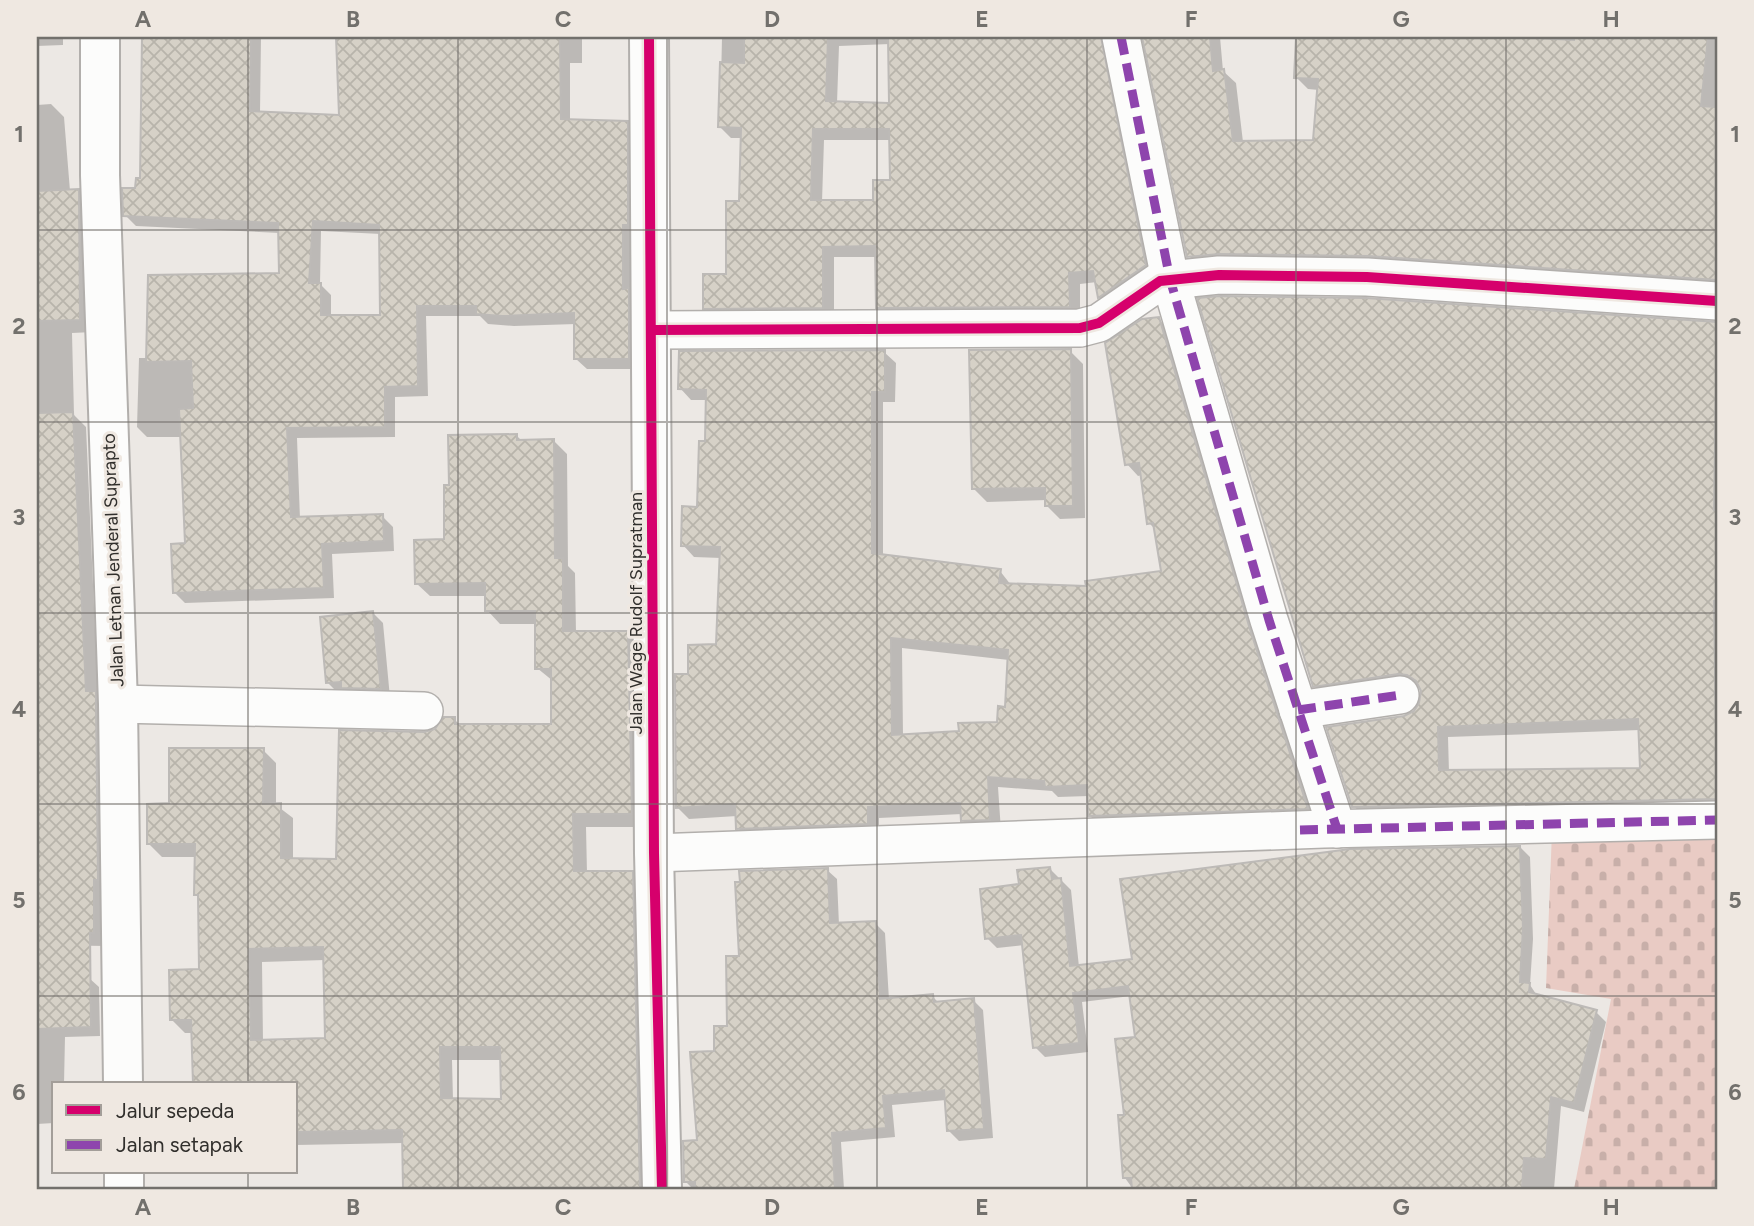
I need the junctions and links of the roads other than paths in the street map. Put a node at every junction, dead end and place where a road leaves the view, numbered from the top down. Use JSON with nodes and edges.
{"nodes":[{"id":1,"x":100,"y":37,"type":"edge"},
{"id":2,"x":649,"y":37,"type":"edge"},
{"id":3,"x":1121,"y":37,"type":"edge"},
{"id":4,"x":1157,"y":284,"type":"junction"},
{"id":5,"x":1717,"y":301,"type":"edge"},
{"id":6,"x":653,"y":330,"type":"junction"},
{"id":7,"x":1400,"y":695,"type":"dead end"},
{"id":8,"x":118,"y":704,"type":"junction"},
{"id":9,"x":1298,"y":710,"type":"junction"},
{"id":10,"x":424,"y":711,"type":"dead end"},
{"id":11,"x":1717,"y":820,"type":"edge"},
{"id":12,"x":1320,"y":829,"type":"junction"},
{"id":13,"x":654,"y":853,"type":"junction"},
{"id":14,"x":123,"y":1082,"type":"edge"},
{"id":15,"x":662,"y":1189,"type":"edge"}],
"edges":[{"from":1,"to":8,"type":"street","name":"Jalan Letnan Jenderal Suprapto"},
{"from":2,"to":6,"type":"street","name":"Jalan Wage Rudolf Supratman"},
{"from":3,"to":4,"type":"street"},
{"from":4,"to":5,"type":"street"},
{"from":4,"to":6,"type":"street"},
{"from":4,"to":9,"type":"street"},
{"from":6,"to":13,"type":"street","name":"Jalan Wage Rudolf Supratman"},
{"from":7,"to":9,"type":"street"},
{"from":8,"to":10,"type":"street"},
{"from":8,"to":14,"type":"street","name":"Jalan Letnan Jenderal Suprapto"},
{"from":9,"to":12,"type":"street"},
{"from":11,"to":12,"type":"street"},
{"from":12,"to":13,"type":"street"},
{"from":13,"to":15,"type":"street","name":"Jalan Wage Rudolf Supratman"}]}
